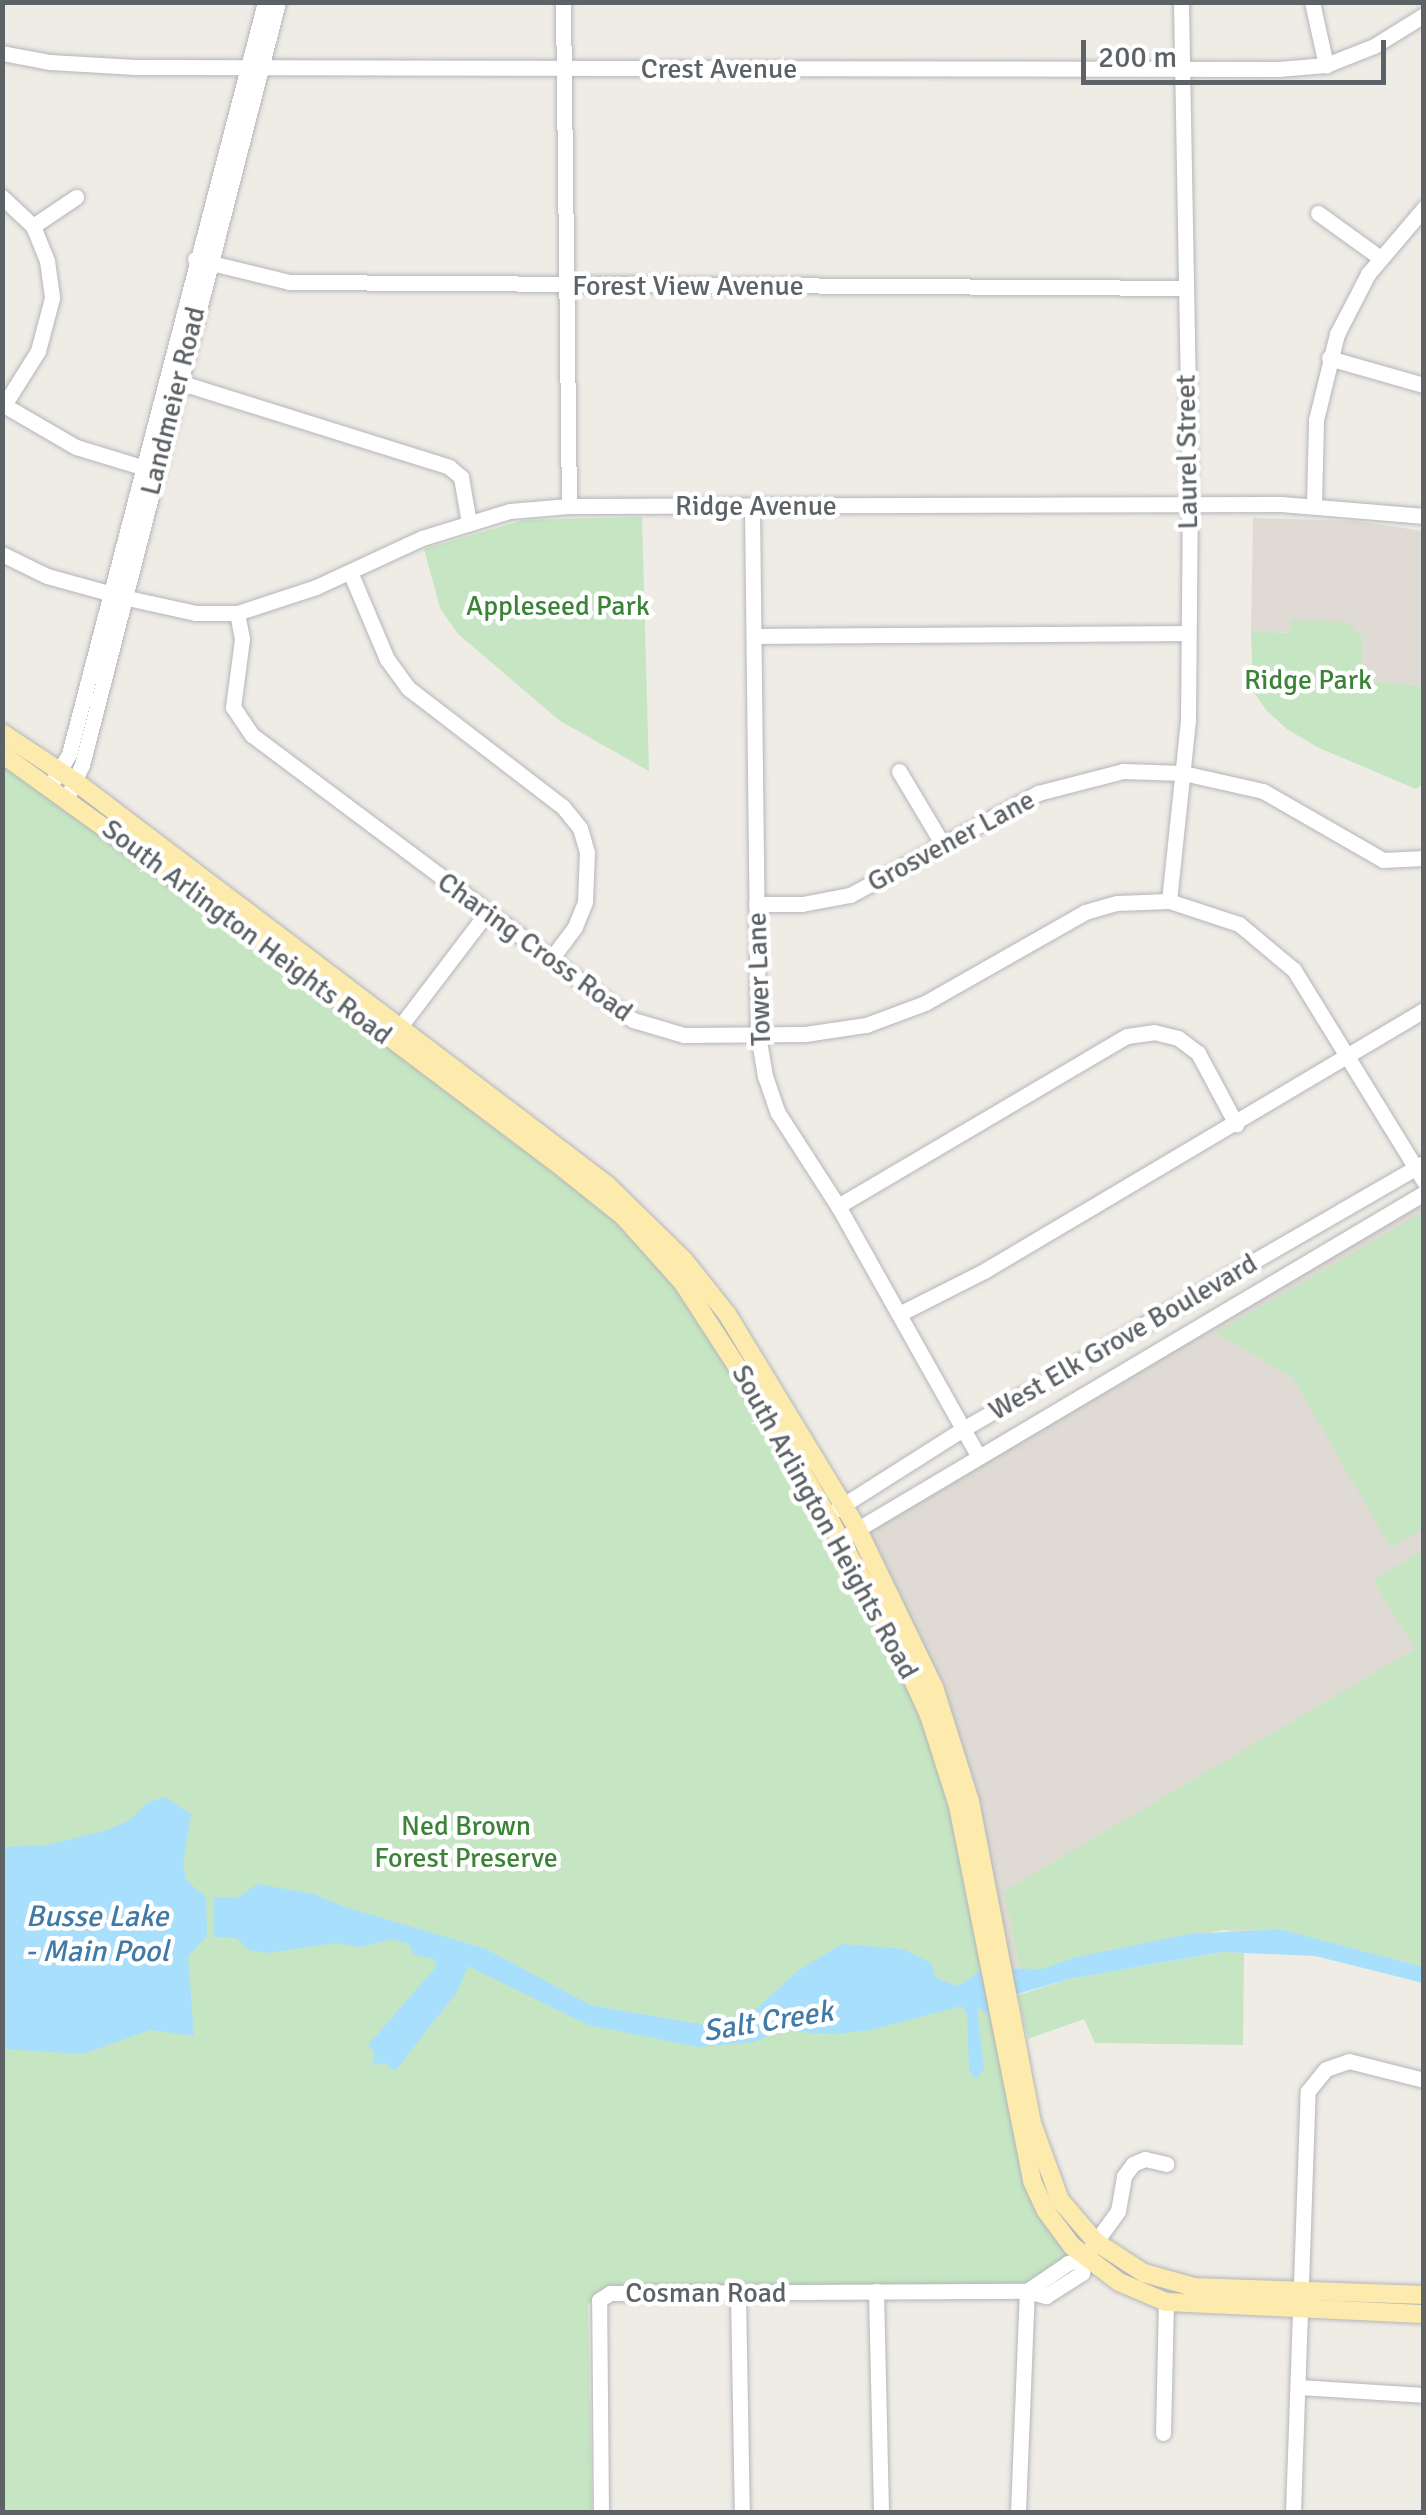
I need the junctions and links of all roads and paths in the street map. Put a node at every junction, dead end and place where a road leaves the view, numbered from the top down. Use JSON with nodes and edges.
{"nodes":[{"id":1,"x":265,"y":2,"type":"edge"},
{"id":2,"x":278,"y":2,"type":"edge"},
{"id":3,"x":564,"y":2,"type":"edge"},
{"id":4,"x":1180,"y":2,"type":"edge"},
{"id":5,"x":1312,"y":2,"type":"edge"},
{"id":6,"x":1424,"y":15,"type":"edge"},
{"id":7,"x":2,"y":52,"type":"edge"},
{"id":8,"x":1326,"y":65,"type":"junction"},
{"id":9,"x":254,"y":67,"type":"junction"},
{"id":10,"x":564,"y":68,"type":"junction"},
{"id":11,"x":1181,"y":70,"type":"junction"},
{"id":12,"x":2,"y":197,"type":"edge"},
{"id":13,"x":76,"y":197,"type":"dead end"},
{"id":14,"x":1424,"y":208,"type":"edge"},
{"id":15,"x":1318,"y":214,"type":"dead end"},
{"id":16,"x":33,"y":226,"type":"junction"},
{"id":17,"x":1380,"y":257,"type":"junction"},
{"id":18,"x":202,"y":261,"type":"junction"},
{"id":19,"x":567,"y":286,"type":"junction"},
{"id":20,"x":1184,"y":288,"type":"junction"},
{"id":21,"x":1329,"y":358,"type":"junction"},
{"id":22,"x":171,"y":380,"type":"junction"},
{"id":23,"x":1424,"y":385,"type":"edge"},
{"id":24,"x":3,"y":404,"type":"edge"},
{"id":25,"x":148,"y":469,"type":"junction"},
{"id":26,"x":1190,"y":504,"type":"junction"},
{"id":27,"x":1314,"y":504,"type":"junction"},
{"id":28,"x":570,"y":506,"type":"junction"},
{"id":29,"x":752,"y":507,"type":"junction"},
{"id":30,"x":1424,"y":516,"type":"edge"},
{"id":31,"x":469,"y":524,"type":"junction"},
{"id":32,"x":2,"y":554,"type":"edge"},
{"id":33,"x":350,"y":572,"type":"junction"},
{"id":34,"x":117,"y":596,"type":"junction"},
{"id":35,"x":237,"y":613,"type":"junction"},
{"id":36,"x":1188,"y":633,"type":"junction"},
{"id":37,"x":755,"y":636,"type":"junction"},
{"id":38,"x":2,"y":733,"type":"edge"},
{"id":39,"x":2,"y":754,"type":"edge"},
{"id":40,"x":899,"y":771,"type":"dead end"},
{"id":41,"x":1183,"y":773,"type":"junction"},
{"id":42,"x":63,"y":784,"type":"junction"},
{"id":43,"x":942,"y":843,"type":"junction"},
{"id":44,"x":1424,"y":858,"type":"edge"},
{"id":45,"x":1169,"y":902,"type":"junction"},
{"id":46,"x":756,"y":904,"type":"junction"},
{"id":47,"x":486,"y":914,"type":"junction"},
{"id":48,"x":551,"y":959,"type":"junction"},
{"id":49,"x":1424,"y":1010,"type":"edge"},
{"id":50,"x":399,"y":1028,"type":"junction"},
{"id":51,"x":758,"y":1035,"type":"junction"},
{"id":52,"x":1349,"y":1054,"type":"junction"},
{"id":53,"x":1236,"y":1124,"type":"junction"},
{"id":54,"x":1421,"y":1171,"type":"edge"},
{"id":55,"x":1424,"y":1194,"type":"edge"},
{"id":56,"x":838,"y":1206,"type":"junction"},
{"id":57,"x":899,"y":1314,"type":"junction"},
{"id":58,"x":963,"y":1429,"type":"junction"},
{"id":59,"x":978,"y":1455,"type":"junction"},
{"id":60,"x":843,"y":1504,"type":"junction"},
{"id":61,"x":827,"y":1516,"type":"junction"},
{"id":62,"x":857,"y":1528,"type":"junction"},
{"id":63,"x":841,"y":1539,"type":"junction"},
{"id":64,"x":994,"y":1958,"type":"junction"},
{"id":65,"x":1004,"y":2015,"type":"junction"},
{"id":66,"x":1424,"y":2080,"type":"edge"},
{"id":67,"x":1166,"y":2164,"type":"dead end"},
{"id":68,"x":1096,"y":2242,"type":"junction"},
{"id":69,"x":1084,"y":2258,"type":"junction"},
{"id":70,"x":1300,"y":2290,"type":"junction"},
{"id":71,"x":876,"y":2291,"type":"junction"},
{"id":72,"x":1027,"y":2292,"type":"junction"},
{"id":73,"x":738,"y":2293,"type":"junction"},
{"id":74,"x":1424,"y":2295,"type":"edge"},
{"id":75,"x":1166,"y":2302,"type":"junction"},
{"id":76,"x":1300,"y":2310,"type":"junction"},
{"id":77,"x":1424,"y":2314,"type":"edge"},
{"id":78,"x":1298,"y":2387,"type":"junction"},
{"id":79,"x":1424,"y":2395,"type":"edge"},
{"id":80,"x":1163,"y":2433,"type":"dead end"},
{"id":81,"x":601,"y":2512,"type":"edge"},
{"id":82,"x":742,"y":2512,"type":"edge"},
{"id":83,"x":881,"y":2512,"type":"edge"},
{"id":84,"x":1018,"y":2512,"type":"edge"},
{"id":85,"x":1294,"y":2512,"type":"edge"}],
"edges":[{"from":1,"to":9,"type":"street","name":"Landmeier Road"},
{"from":2,"to":9,"type":"street","name":"Landmeier Road"},
{"from":3,"to":10,"type":"street"},
{"from":4,"to":11,"type":"street","name":"Laurel Street"},
{"from":5,"to":8,"type":"street"},
{"from":6,"to":8,"type":"street","name":"Crest Avenue"},
{"from":7,"to":9,"type":"street","name":"Crest Avenue"},
{"from":8,"to":11,"type":"street","name":"Crest Avenue"},
{"from":9,"to":10,"type":"street","name":"Crest Avenue"},
{"from":9,"to":18,"type":"street","name":"Landmeier Road"},
{"from":10,"to":11,"type":"street","name":"Crest Avenue"},
{"from":10,"to":19,"type":"street"},
{"from":11,"to":20,"type":"street","name":"Laurel Street"},
{"from":12,"to":16,"type":"street"},
{"from":13,"to":16,"type":"street"},
{"from":14,"to":17,"type":"street"},
{"from":15,"to":17,"type":"street"},
{"from":16,"to":24,"type":"street"},
{"from":17,"to":21,"type":"street"},
{"from":18,"to":19,"type":"street","name":"Forest View Avenue"},
{"from":18,"to":22,"type":"street","name":"Landmeier Road"},
{"from":19,"to":20,"type":"street","name":"Forest View Avenue"},
{"from":19,"to":28,"type":"street"},
{"from":20,"to":26,"type":"street","name":"Laurel Street"},
{"from":21,"to":23,"type":"street"},
{"from":21,"to":27,"type":"street"},
{"from":22,"to":25,"type":"street","name":"Landmeier Road"},
{"from":22,"to":31,"type":"street"},
{"from":24,"to":25,"type":"street"},
{"from":25,"to":34,"type":"street","name":"Landmeier Road"},
{"from":26,"to":27,"type":"street","name":"Ridge Avenue"},
{"from":26,"to":29,"type":"street","name":"Ridge Avenue"},
{"from":26,"to":36,"type":"street","name":"Laurel Street"},
{"from":27,"to":30,"type":"street","name":"Ridge Avenue"},
{"from":28,"to":29,"type":"street","name":"Ridge Avenue"},
{"from":28,"to":31,"type":"street","name":"Ridge Avenue"},
{"from":29,"to":37,"type":"street","name":"Tower Lane"},
{"from":31,"to":33,"type":"street","name":"Ridge Avenue"},
{"from":32,"to":34,"type":"street","name":"Ridge Avenue"},
{"from":33,"to":35,"type":"street","name":"Ridge Avenue"},
{"from":33,"to":48,"type":"street"},
{"from":34,"to":35,"type":"street","name":"Ridge Avenue"},
{"from":34,"to":42,"type":"street","name":"Landmeier Road"},
{"from":35,"to":47,"type":"street","name":"Charing Cross Road"},
{"from":36,"to":37,"type":"street"},
{"from":36,"to":41,"type":"street","name":"Laurel Street"},
{"from":37,"to":46,"type":"street","name":"Tower Lane"},
{"from":38,"to":42,"type":"main road","name":"South Arlington Heights Road"},
{"from":39,"to":42,"type":"main road","name":"South Arlington Heights Road"},
{"from":40,"to":43,"type":"street"},
{"from":41,"to":43,"type":"street","name":"Grosvener Lane"},
{"from":41,"to":44,"type":"street","name":"Grosvener Lane"},
{"from":41,"to":45,"type":"street","name":"Laurel Street"},
{"from":42,"to":50,"type":"main road","name":"South Arlington Heights Road"},
{"from":42,"to":61,"type":"main road","name":"South Arlington Heights Road"},
{"from":43,"to":46,"type":"street","name":"Grosvener Lane"},
{"from":45,"to":51,"type":"street","name":"Charing Cross Road"},
{"from":45,"to":52,"type":"street","name":"Charing Cross Road"},
{"from":46,"to":51,"type":"street","name":"Tower Lane"},
{"from":47,"to":48,"type":"street","name":"Charing Cross Road"},
{"from":47,"to":50,"type":"street"},
{"from":48,"to":51,"type":"street","name":"Charing Cross Road"},
{"from":49,"to":52,"type":"street"},
{"from":50,"to":60,"type":"main road","name":"South Arlington Heights Road"},
{"from":51,"to":56,"type":"street","name":"Tower Lane"},
{"from":52,"to":53,"type":"street"},
{"from":52,"to":54,"type":"street","name":"Charing Cross Road"},
{"from":53,"to":56,"type":"street"},
{"from":53,"to":57,"type":"street"},
{"from":54,"to":58,"type":"street","name":"West Elk Grove Boulevard"},
{"from":55,"to":59,"type":"street","name":"West Elk Grove Boulevard"},
{"from":56,"to":57,"type":"street","name":"Tower Lane"},
{"from":57,"to":58,"type":"street","name":"Tower Lane"},
{"from":58,"to":59,"type":"street","name":"Tower Lane"},
{"from":58,"to":60,"type":"street","name":"West Elk Grove Boulevard"},
{"from":59,"to":62,"type":"street","name":"West Elk Grove Boulevard"},
{"from":60,"to":61,"type":"street","name":"West Elk Grove Boulevard"},
{"from":60,"to":62,"type":"main road","name":"South Arlington Heights Road"},
{"from":61,"to":63,"type":"main road","name":"South Arlington Heights Road"},
{"from":62,"to":63,"type":"street","name":"West Elk Grove Boulevard"},
{"from":62,"to":64,"type":"main road","name":"South Arlington Heights Road"},
{"from":63,"to":64,"type":"main road","name":"South Arlington Heights Road"},
{"from":64,"to":65,"type":"main road","name":"South Arlington Heights Road"},
{"from":65,"to":68,"type":"main road","name":"South Arlington Heights Road"},
{"from":65,"to":69,"type":"main road","name":"South Arlington Heights Road"},
{"from":66,"to":70,"type":"street"},
{"from":67,"to":68,"type":"street","name":"Cosman Road"},
{"from":68,"to":69,"type":"street","name":"Cosman Road"},
{"from":68,"to":70,"type":"main road","name":"South Arlington Heights Road"},
{"from":69,"to":72,"type":"street","name":"Cosman Road"},
{"from":69,"to":75,"type":"main road","name":"South Arlington Heights Road"},
{"from":70,"to":74,"type":"main road","name":"South Arlington Heights Road"},
{"from":70,"to":76,"type":"street"},
{"from":71,"to":72,"type":"street","name":"Cosman Road"},
{"from":71,"to":73,"type":"street","name":"Cosman Road"},
{"from":71,"to":83,"type":"street"},
{"from":72,"to":84,"type":"street"},
{"from":73,"to":81,"type":"street","name":"Cosman Road"},
{"from":73,"to":82,"type":"street"},
{"from":75,"to":76,"type":"main road","name":"South Arlington Heights Road"},
{"from":75,"to":80,"type":"street"},
{"from":76,"to":77,"type":"main road","name":"South Arlington Heights Road"},
{"from":76,"to":78,"type":"street"},
{"from":78,"to":79,"type":"street"},
{"from":78,"to":85,"type":"street"}]}
